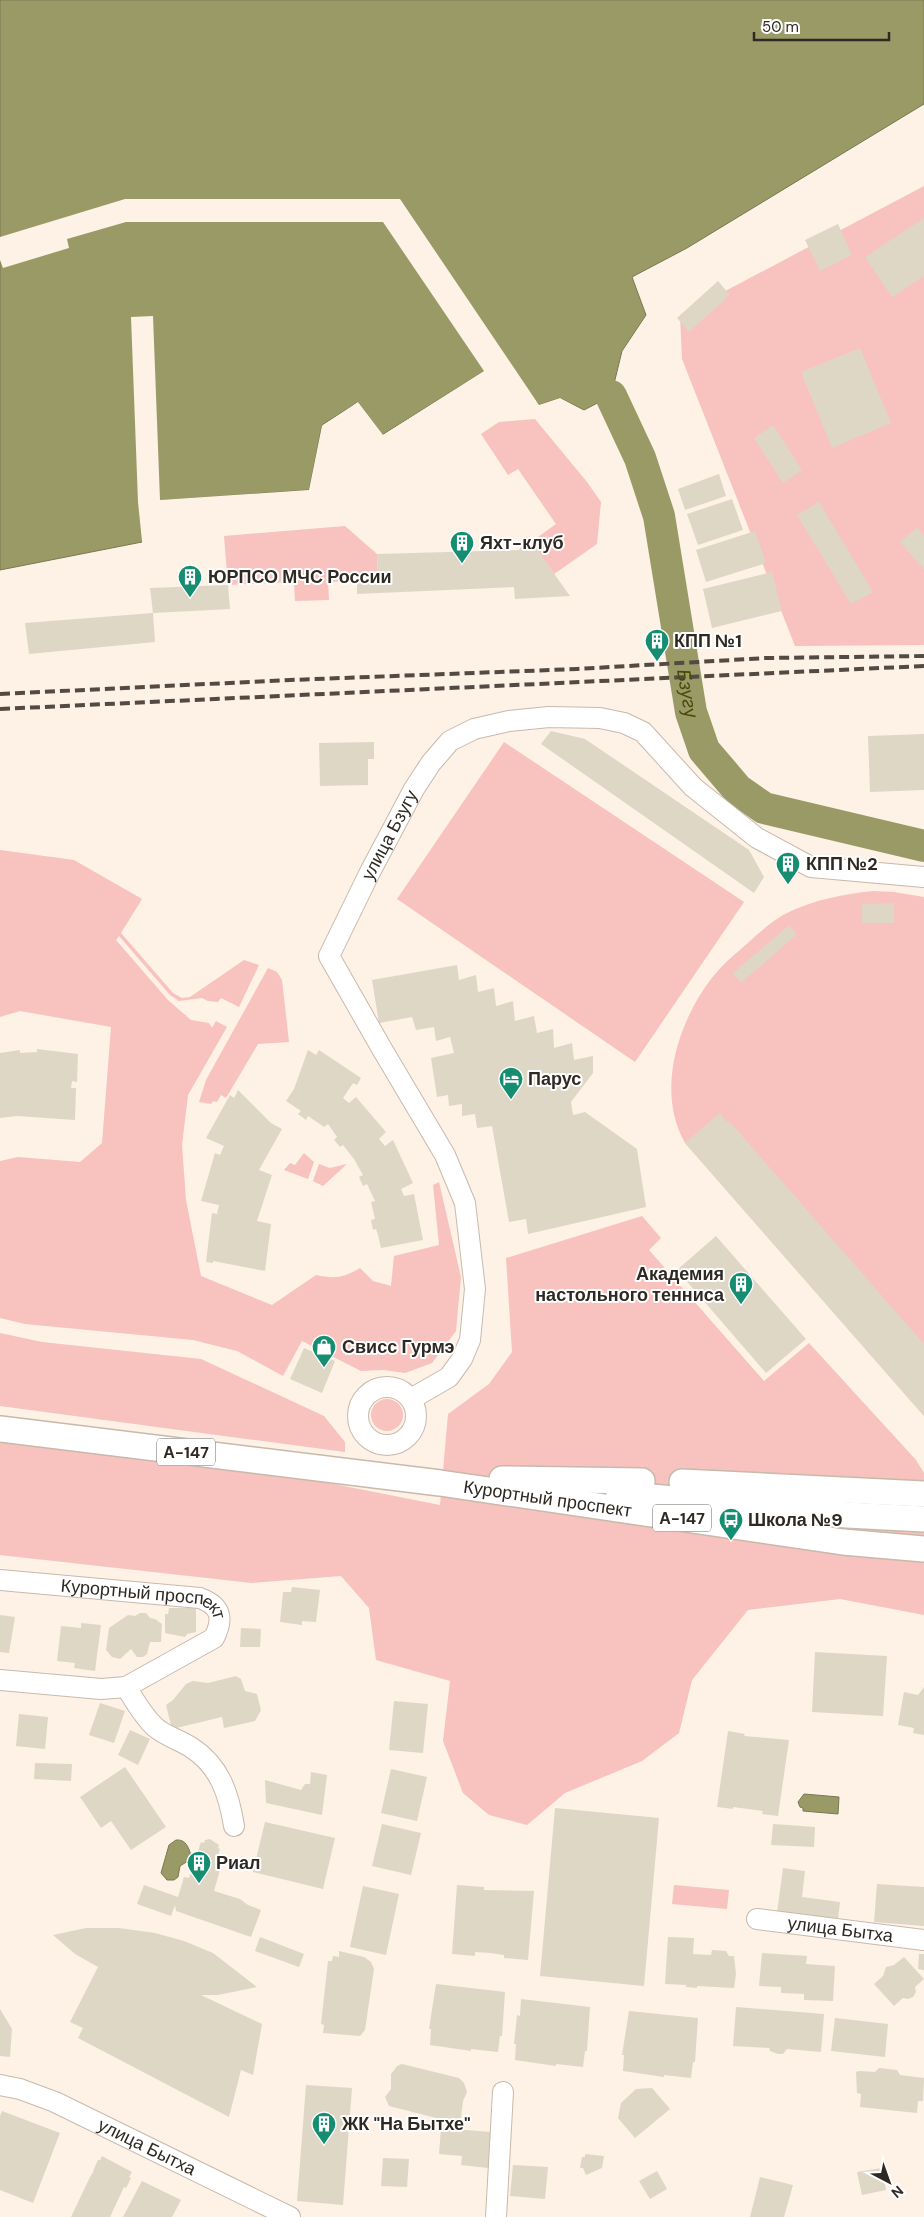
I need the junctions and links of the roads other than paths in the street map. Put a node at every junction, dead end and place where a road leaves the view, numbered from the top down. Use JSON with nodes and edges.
{"nodes":[{"id":1,"x":924,"y":877,"type":"edge"},
{"id":2,"x":411,"y":1399,"type":"junction"},
{"id":3,"x":0,"y":1429,"type":"edge"},
{"id":4,"x":382,"y":1445,"type":"junction"},
{"id":5,"x":372,"y":1474,"type":"junction"},
{"id":6,"x":450,"y":1481,"type":"junction"},
{"id":7,"x":924,"y":1494,"type":"edge"},
{"id":8,"x":924,"y":1518,"type":"edge"},
{"id":9,"x":924,"y":1548,"type":"edge"},
{"id":10,"x":0,"y":1580,"type":"edge"},
{"id":11,"x":0,"y":1680,"type":"edge"},
{"id":12,"x":126,"y":1687,"type":"junction"},
{"id":13,"x":234,"y":1826,"type":"dead end"},
{"id":14,"x":757,"y":1919,"type":"dead end"},
{"id":15,"x":924,"y":1940,"type":"edge"},
{"id":16,"x":0,"y":2085,"type":"edge"},
{"id":17,"x":503,"y":2092,"type":"dead end"},
{"id":18,"x":290,"y":2217,"type":"edge"},
{"id":19,"x":496,"y":2217,"type":"edge"}],
"edges":[{"from":1,"to":2,"type":"street","name":"улица Бзугу"},
{"from":2,"to":4,"type":"street"},
{"from":2,"to":4,"type":"street"},
{"from":3,"to":5,"type":"main road","name":"Курортный проспект","number":"А-147"},
{"from":4,"to":5,"type":"street"},
{"from":5,"to":6,"type":"main road","name":"Курортный проспект","number":"А-147"},
{"from":6,"to":7,"type":"main road","number":"А-147"},
{"from":6,"to":8,"type":"main road","name":"Курортный проспект","number":"А-147"},
{"from":6,"to":9,"type":"main road","name":"Курортный проспект","number":"А-147"},
{"from":10,"to":12,"type":"street","name":"Курортный проспект"},
{"from":11,"to":12,"type":"street","name":"Курортный проспект"},
{"from":12,"to":13,"type":"street"},
{"from":14,"to":15,"type":"street","name":"улица Бытха"},
{"from":16,"to":18,"type":"street","name":"улица Бытха"},
{"from":17,"to":19,"type":"street"}]}
